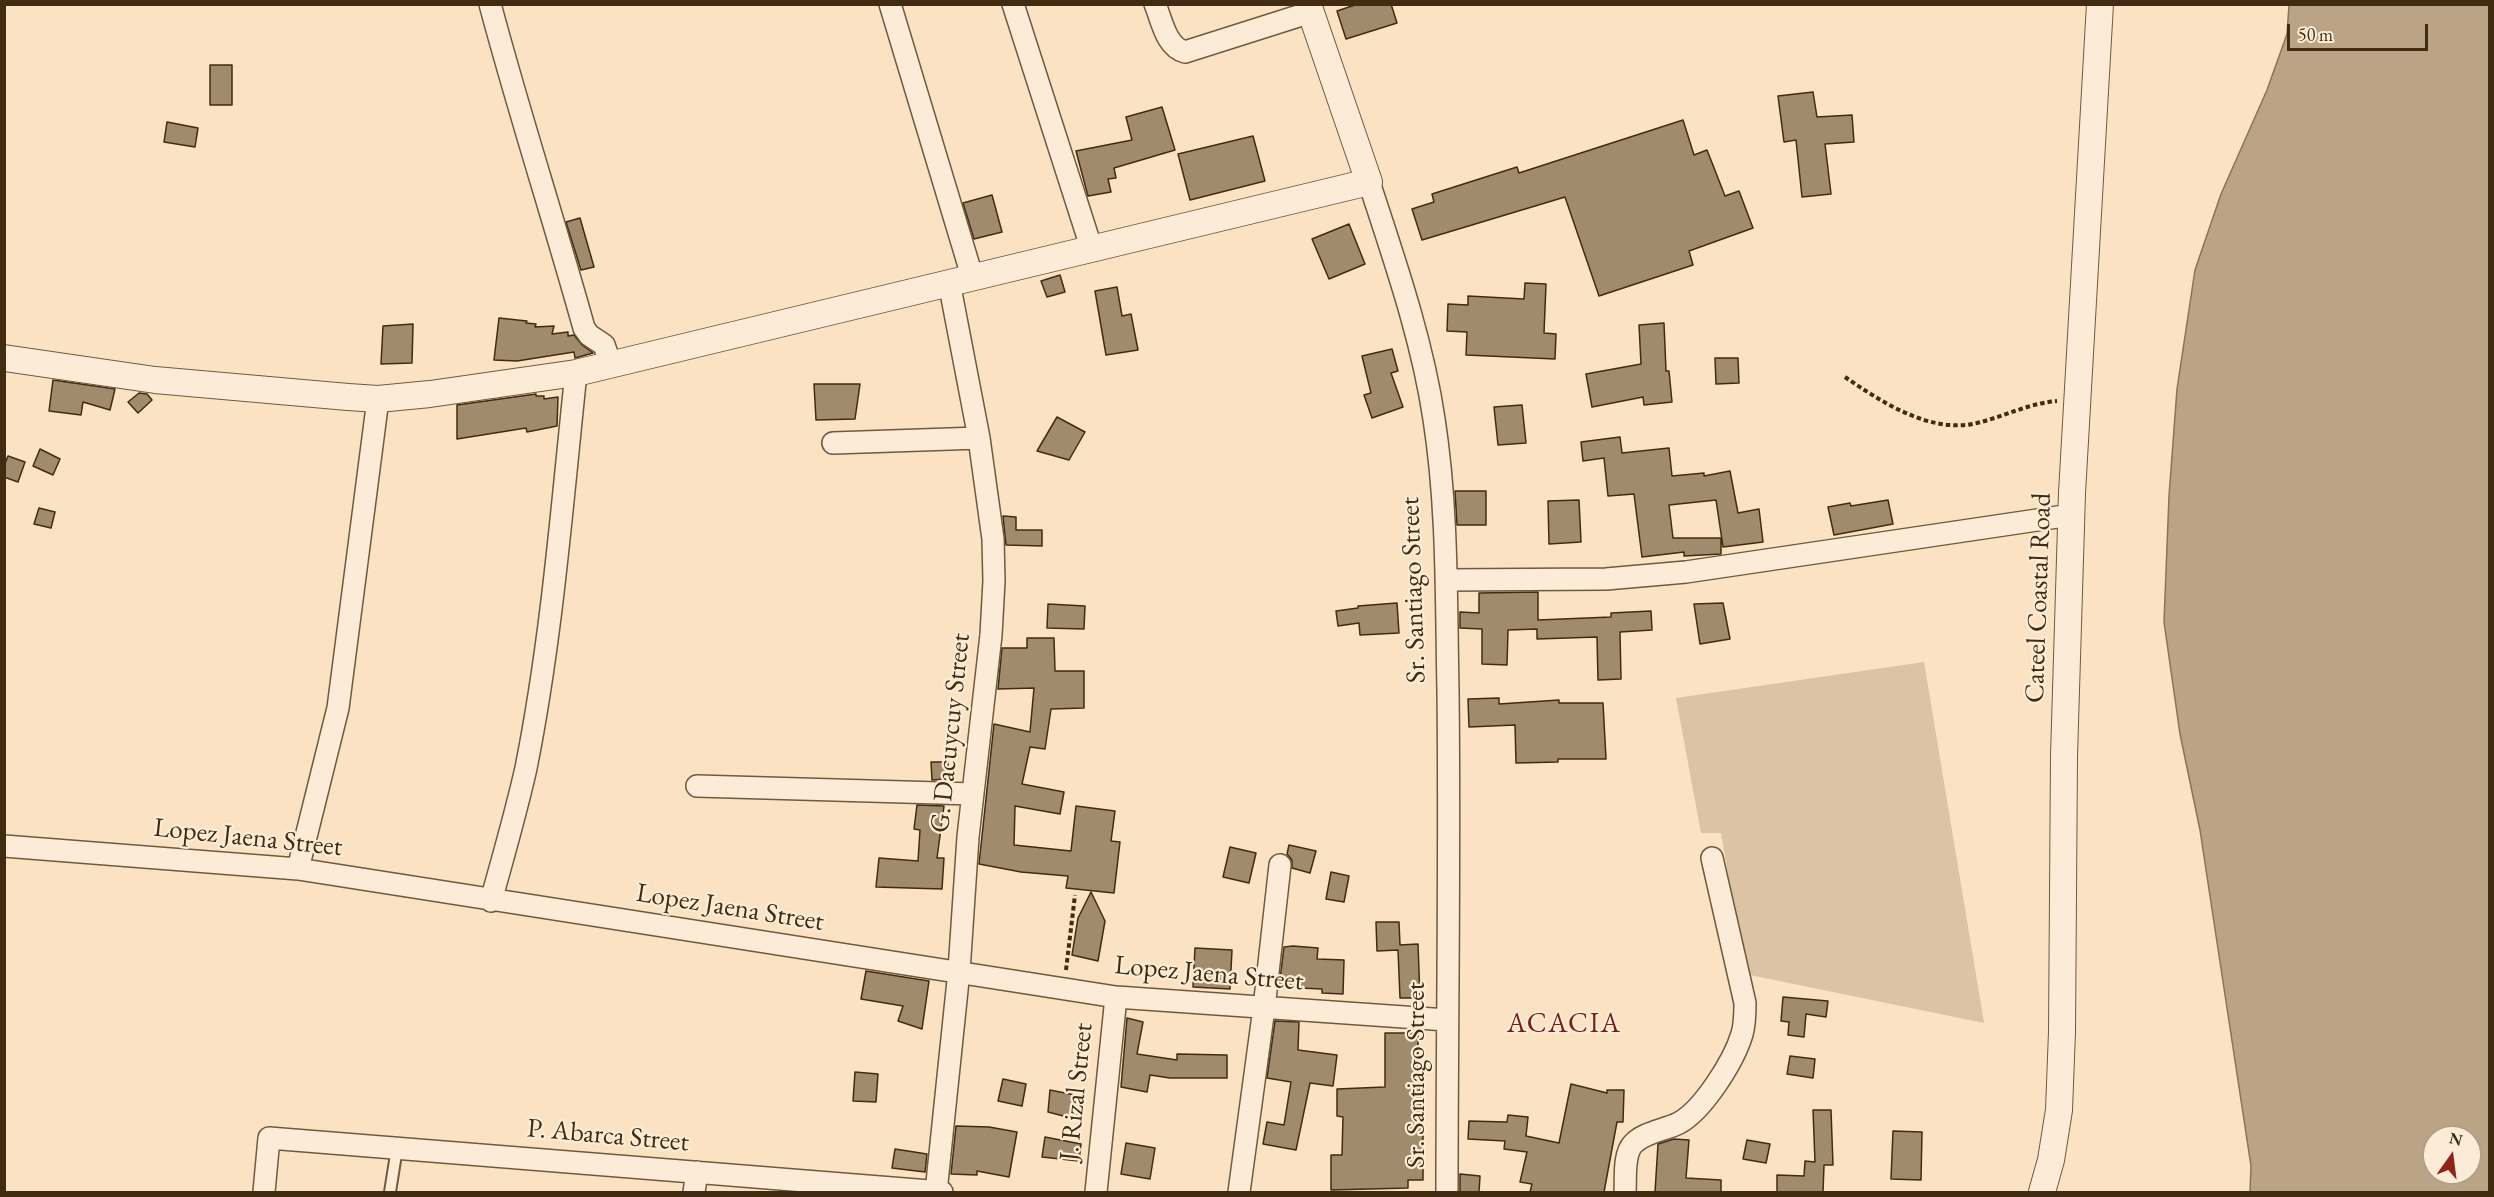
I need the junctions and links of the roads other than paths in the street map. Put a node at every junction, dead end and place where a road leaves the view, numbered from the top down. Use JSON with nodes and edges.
{"nodes":[{"id":1,"x":490,"y":4,"type":"edge"},
{"id":2,"x":890,"y":4,"type":"edge"},
{"id":3,"x":1013,"y":4,"type":"edge"},
{"id":4,"x":1155,"y":4,"type":"edge"},
{"id":5,"x":2100,"y":4,"type":"edge"},
{"id":6,"x":1309,"y":8,"type":"edge"},
{"id":7,"x":1369,"y":182,"type":"junction"},
{"id":8,"x":1092,"y":250,"type":"junction"},
{"id":9,"x":961,"y":279,"type":"junction"},
{"id":10,"x":4,"y":358,"type":"edge"},
{"id":11,"x":611,"y":364,"type":"junction"},
{"id":12,"x":576,"y":373,"type":"junction"},
{"id":13,"x":378,"y":399,"type":"junction"},
{"id":14,"x":978,"y":438,"type":"junction"},
{"id":15,"x":833,"y":444,"type":"dead end"},
{"id":16,"x":2071,"y":514,"type":"junction"},
{"id":17,"x":1446,"y":580,"type":"junction"},
{"id":18,"x":697,"y":786,"type":"dead end"},
{"id":19,"x":973,"y":794,"type":"junction"},
{"id":20,"x":4,"y":846,"type":"edge"},
{"id":21,"x":1712,"y":858,"type":"dead end"},
{"id":22,"x":1280,"y":865,"type":"dead end"},
{"id":23,"x":298,"y":869,"type":"junction"},
{"id":24,"x":491,"y":901,"type":"junction"},
{"id":25,"x":959,"y":971,"type":"junction"},
{"id":26,"x":1116,"y":997,"type":"junction"},
{"id":27,"x":1264,"y":1008,"type":"junction"},
{"id":28,"x":1447,"y":1020,"type":"junction"},
{"id":29,"x":397,"y":1148,"type":"junction"},
{"id":30,"x":696,"y":1182,"type":"edge"},
{"id":31,"x":264,"y":1192,"type":"edge"},
{"id":32,"x":390,"y":1192,"type":"edge"},
{"id":33,"x":936,"y":1192,"type":"edge"},
{"id":34,"x":942,"y":1192,"type":"edge"},
{"id":35,"x":1096,"y":1192,"type":"edge"},
{"id":36,"x":1239,"y":1192,"type":"edge"},
{"id":37,"x":1447,"y":1192,"type":"edge"},
{"id":38,"x":1625,"y":1192,"type":"edge"},
{"id":39,"x":2042,"y":1192,"type":"edge"}],
"edges":[{"from":1,"to":11,"type":"street"},
{"from":2,"to":9,"type":"street","name":"G. Dacuycuy Street"},
{"from":3,"to":8,"type":"street"},
{"from":4,"to":6,"type":"street"},
{"from":5,"to":16,"type":"street","name":"Cateel Coastal Road"},
{"from":6,"to":7,"type":"street","name":"Sr. Santiago Street"},
{"from":7,"to":8,"type":"street"},
{"from":7,"to":17,"type":"street","name":"Sr. Santiago Street"},
{"from":8,"to":9,"type":"street"},
{"from":9,"to":11,"type":"street"},
{"from":9,"to":14,"type":"street","name":"G. Dacuycuy Street"},
{"from":10,"to":13,"type":"street"},
{"from":11,"to":12,"type":"street"},
{"from":12,"to":13,"type":"street"},
{"from":12,"to":24,"type":"street"},
{"from":13,"to":23,"type":"street"},
{"from":14,"to":15,"type":"street"},
{"from":14,"to":19,"type":"street","name":"G. Dacuycuy Street"},
{"from":16,"to":17,"type":"street"},
{"from":16,"to":39,"type":"street","name":"Cateel Coastal Road"},
{"from":17,"to":28,"type":"street","name":"Sr. Santiago Street"},
{"from":18,"to":19,"type":"street"},
{"from":19,"to":25,"type":"street","name":"G. Dacuycuy Street"},
{"from":20,"to":23,"type":"street","name":"Lopez Jaena Street"},
{"from":21,"to":38,"type":"street"},
{"from":22,"to":27,"type":"street"},
{"from":23,"to":24,"type":"street","name":"Lopez Jaena Street"},
{"from":24,"to":25,"type":"street","name":"Lopez Jaena Street"},
{"from":25,"to":26,"type":"street","name":"Lopez Jaena Street"},
{"from":25,"to":33,"type":"street","name":"G. Dacuycuy Street"},
{"from":26,"to":27,"type":"street","name":"Lopez Jaena Street"},
{"from":26,"to":35,"type":"street","name":"J. Rizal Street"},
{"from":27,"to":28,"type":"street","name":"Lopez Jaena Street"},
{"from":27,"to":36,"type":"street"},
{"from":28,"to":37,"type":"street","name":"Sr. Santiago Street"},
{"from":29,"to":30,"type":"street","name":"P. Abarca Street"},
{"from":29,"to":31,"type":"street","name":"P. Abarca Street"},
{"from":29,"to":32,"type":"lane"},
{"from":30,"to":33,"type":"street","name":"P. Abarca Street"},
{"from":33,"to":34,"type":"street","name":"P. Abarca Street"}]}
